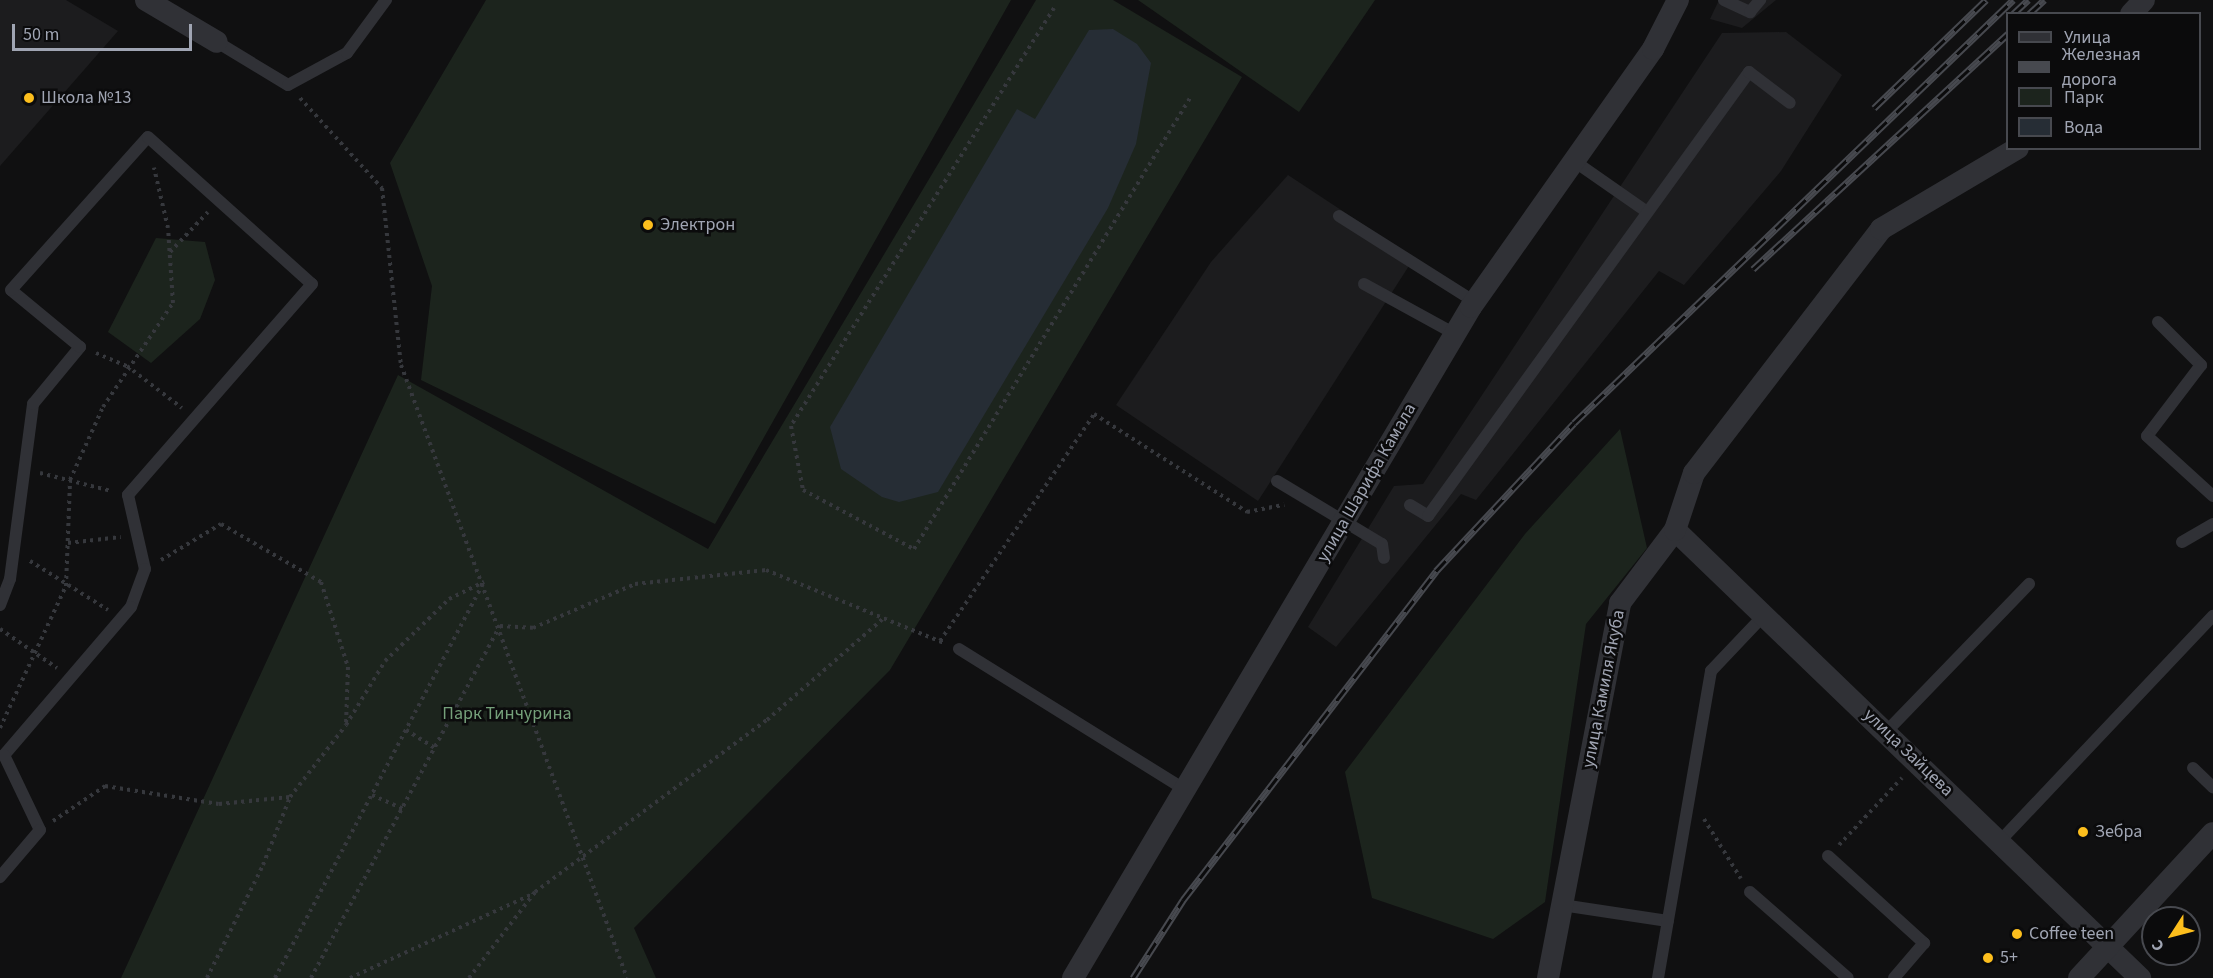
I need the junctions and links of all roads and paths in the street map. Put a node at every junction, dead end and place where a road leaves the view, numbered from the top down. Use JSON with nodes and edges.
{"nodes":[{"id":1,"x":146,"y":0,"type":"edge"},
{"id":2,"x":386,"y":0,"type":"edge"},
{"id":3,"x":1678,"y":0,"type":"edge"},
{"id":4,"x":1724,"y":0,"type":"edge"},
{"id":5,"x":1761,"y":0,"type":"edge"},
{"id":6,"x":2144,"y":0,"type":"edge"},
{"id":7,"x":1054,"y":8,"type":"dead end"},
{"id":8,"x":2133,"y":12,"type":"edge"},
{"id":9,"x":217,"y":42,"type":"joint"},
{"id":10,"x":288,"y":85,"type":"junction"},
{"id":11,"x":1190,"y":99,"type":"dead end"},
{"id":12,"x":1790,"y":103,"type":"dead end"},
{"id":13,"x":147,"y":137,"type":"junction"},
{"id":14,"x":2015,"y":150,"type":"edge"},
{"id":15,"x":1574,"y":161,"type":"junction"},
{"id":16,"x":219,"y":201,"type":"junction"},
{"id":17,"x":1647,"y":212,"type":"junction"},
{"id":18,"x":1339,"y":216,"type":"dead end"},
{"id":19,"x":169,"y":253,"type":"junction"},
{"id":20,"x":1364,"y":284,"type":"dead end"},
{"id":21,"x":1475,"y":302,"type":"junction"},
{"id":22,"x":2157,"y":322,"type":"dead end"},
{"id":23,"x":1455,"y":334,"type":"junction"},
{"id":24,"x":80,"y":346,"type":"junction"},
{"id":25,"x":127,"y":366,"type":"junction"},
{"id":26,"x":195,"y":418,"type":"junction"},
{"id":27,"x":24,"y":469,"type":"junction"},
{"id":28,"x":70,"y":480,"type":"junction"},
{"id":29,"x":1277,"y":481,"type":"dead end"},
{"id":30,"x":128,"y":495,"type":"junction"},
{"id":31,"x":2213,"y":496,"type":"edge"},
{"id":32,"x":1310,"y":500,"type":"junction"},
{"id":33,"x":1410,"y":505,"type":"dead end"},
{"id":34,"x":1345,"y":520,"type":"junction"},
{"id":35,"x":2213,"y":524,"type":"edge"},
{"id":36,"x":1675,"y":530,"type":"junction"},
{"id":37,"x":137,"y":535,"type":"junction"},
{"id":38,"x":2182,"y":542,"type":"dead end"},
{"id":39,"x":68,"y":543,"type":"junction"},
{"id":40,"x":14,"y":549,"type":"junction"},
{"id":41,"x":1383,"y":558,"type":"dead end"},
{"id":42,"x":145,"y":569,"type":"junction"},
{"id":43,"x":10,"y":579,"type":"junction"},
{"id":44,"x":484,"y":582,"type":"junction"},
{"id":45,"x":2029,"y":584,"type":"dead end"},
{"id":46,"x":66,"y":586,"type":"junction"},
{"id":47,"x":0,"y":591,"type":"edge"},
{"id":48,"x":0,"y":604,"type":"edge"},
{"id":49,"x":1765,"y":614,"type":"junction"},
{"id":50,"x":2213,"y":616,"type":"edge"},
{"id":51,"x":121,"y":618,"type":"junction"},
{"id":52,"x":884,"y":618,"type":"junction"},
{"id":53,"x":500,"y":626,"type":"junction"},
{"id":54,"x":0,"y":629,"type":"edge"},
{"id":55,"x":939,"y":641,"type":"junction"},
{"id":56,"x":959,"y":649,"type":"joint"},
{"id":57,"x":35,"y":653,"type":"junction"},
{"id":58,"x":70,"y":677,"type":"junction"},
{"id":59,"x":346,"y":725,"type":"junction"},
{"id":60,"x":0,"y":728,"type":"edge"},
{"id":61,"x":406,"y":730,"type":"junction"},
{"id":62,"x":1886,"y":732,"type":"junction"},
{"id":63,"x":435,"y":747,"type":"junction"},
{"id":64,"x":2,"y":756,"type":"edge"},
{"id":65,"x":1917,"y":762,"type":"junction"},
{"id":66,"x":2193,"y":768,"type":"dead end"},
{"id":67,"x":2213,"y":787,"type":"edge"},
{"id":68,"x":1187,"y":791,"type":"junction"},
{"id":69,"x":372,"y":795,"type":"junction"},
{"id":70,"x":290,"y":797,"type":"junction"},
{"id":71,"x":403,"y":809,"type":"junction"},
{"id":72,"x":40,"y":830,"type":"junction"},
{"id":73,"x":2213,"y":833,"type":"edge"},
{"id":74,"x":2000,"y":842,"type":"junction"},
{"id":75,"x":1722,"y":847,"type":"dead end"},
{"id":76,"x":583,"y":853,"type":"junction"},
{"id":77,"x":1828,"y":856,"type":"joint"},
{"id":78,"x":0,"y":876,"type":"edge"},
{"id":79,"x":535,"y":892,"type":"junction"},
{"id":80,"x":1749,"y":892,"type":"joint"},
{"id":81,"x":1562,"y":905,"type":"junction"},
{"id":82,"x":1668,"y":921,"type":"junction"},
{"id":83,"x":2108,"y":945,"type":"junction"},
{"id":84,"x":207,"y":978,"type":"edge"},
{"id":85,"x":275,"y":978,"type":"edge"},
{"id":86,"x":311,"y":978,"type":"edge"},
{"id":87,"x":350,"y":978,"type":"edge"},
{"id":88,"x":469,"y":978,"type":"edge"},
{"id":89,"x":627,"y":978,"type":"edge"},
{"id":90,"x":1073,"y":978,"type":"edge"},
{"id":91,"x":1548,"y":978,"type":"edge"},
{"id":92,"x":1658,"y":978,"type":"edge"},
{"id":93,"x":1848,"y":978,"type":"edge"},
{"id":94,"x":1894,"y":978,"type":"edge"},
{"id":95,"x":2079,"y":978,"type":"edge"},
{"id":96,"x":2140,"y":978,"type":"edge"}],
"edges":[{"from":1,"to":9,"type":"street"},
{"from":2,"to":10,"type":"lane"},
{"from":3,"to":15,"type":"street","name":"улица Шарифа Камала"},
{"from":4,"to":5,"type":"lane"},
{"from":6,"to":8,"type":"street"},
{"from":7,"to":11,"type":"path"},
{"from":9,"to":10,"type":"lane"},
{"from":10,"to":44,"type":"path"},
{"from":12,"to":17,"type":"lane"},
{"from":13,"to":16,"type":"lane"},
{"from":13,"to":19,"type":"path"},
{"from":13,"to":24,"type":"lane"},
{"from":14,"to":36,"type":"street","name":"улица Камиля Якуба"},
{"from":15,"to":17,"type":"lane"},
{"from":15,"to":21,"type":"street","name":"улица Шарифа Камала"},
{"from":16,"to":19,"type":"path"},
{"from":16,"to":26,"type":"lane"},
{"from":17,"to":33,"type":"lane"},
{"from":18,"to":21,"type":"lane"},
{"from":19,"to":25,"type":"path"},
{"from":20,"to":23,"type":"lane"},
{"from":21,"to":23,"type":"street","name":"улица Шарифа Камала"},
{"from":22,"to":31,"type":"lane"},
{"from":23,"to":34,"type":"street","name":"улица Шарифа Камала"},
{"from":24,"to":25,"type":"path"},
{"from":24,"to":27,"type":"lane"},
{"from":25,"to":26,"type":"path"},
{"from":25,"to":28,"type":"path"},
{"from":26,"to":30,"type":"lane"},
{"from":27,"to":28,"type":"path"},
{"from":27,"to":40,"type":"lane"},
{"from":28,"to":30,"type":"path"},
{"from":28,"to":39,"type":"path"},
{"from":29,"to":32,"type":"lane"},
{"from":30,"to":37,"type":"lane"},
{"from":32,"to":34,"type":"lane"},
{"from":32,"to":55,"type":"path"},
{"from":34,"to":41,"type":"lane"},
{"from":34,"to":68,"type":"street","name":"улица Шарифа Камала"},
{"from":35,"to":38,"type":"lane"},
{"from":36,"to":49,"type":"street","name":"улица Зайцева"},
{"from":36,"to":81,"type":"street","name":"улица Камиля Якуба"},
{"from":37,"to":39,"type":"path"},
{"from":37,"to":42,"type":"lane"},
{"from":39,"to":46,"type":"path"},
{"from":40,"to":43,"type":"lane"},
{"from":40,"to":46,"type":"path"},
{"from":42,"to":51,"type":"lane"},
{"from":42,"to":59,"type":"path"},
{"from":43,"to":47,"type":"lane"},
{"from":43,"to":48,"type":"lane"},
{"from":44,"to":53,"type":"path"},
{"from":44,"to":59,"type":"path"},
{"from":44,"to":61,"type":"path"},
{"from":45,"to":62,"type":"lane"},
{"from":46,"to":51,"type":"path"},
{"from":46,"to":57,"type":"path"},
{"from":49,"to":62,"type":"street","name":"улица Зайцева"},
{"from":49,"to":82,"type":"lane"},
{"from":50,"to":74,"type":"lane"},
{"from":51,"to":58,"type":"lane"},
{"from":52,"to":53,"type":"path"},
{"from":52,"to":55,"type":"path"},
{"from":52,"to":76,"type":"path"},
{"from":53,"to":63,"type":"path"},
{"from":53,"to":76,"type":"path"},
{"from":54,"to":57,"type":"path"},
{"from":55,"to":56,"type":"path"},
{"from":56,"to":68,"type":"lane"},
{"from":57,"to":58,"type":"path"},
{"from":57,"to":60,"type":"path"},
{"from":58,"to":64,"type":"lane"},
{"from":59,"to":70,"type":"path"},
{"from":61,"to":63,"type":"path"},
{"from":61,"to":69,"type":"path"},
{"from":62,"to":65,"type":"street","name":"улица Зайцева"},
{"from":63,"to":71,"type":"path"},
{"from":64,"to":72,"type":"lane"},
{"from":65,"to":74,"type":"street","name":"улица Зайцева"},
{"from":65,"to":77,"type":"path"},
{"from":66,"to":67,"type":"lane"},
{"from":68,"to":90,"type":"street","name":"улица Шарифа Камала"},
{"from":69,"to":71,"type":"path"},
{"from":69,"to":85,"type":"path"},
{"from":70,"to":72,"type":"path"},
{"from":70,"to":84,"type":"path"},
{"from":71,"to":86,"type":"path"},
{"from":72,"to":78,"type":"lane"},
{"from":73,"to":83,"type":"street"},
{"from":74,"to":83,"type":"street","name":"улица Зайцева"},
{"from":75,"to":80,"type":"path"},
{"from":76,"to":79,"type":"path"},
{"from":76,"to":89,"type":"path"},
{"from":77,"to":94,"type":"lane"},
{"from":79,"to":87,"type":"path"},
{"from":79,"to":88,"type":"path"},
{"from":80,"to":93,"type":"lane"},
{"from":81,"to":82,"type":"lane"},
{"from":81,"to":91,"type":"street","name":"улица Камиля Якуба"},
{"from":82,"to":92,"type":"lane"},
{"from":83,"to":95,"type":"street"},
{"from":83,"to":96,"type":"street","name":"улица Зайцева"}]}
